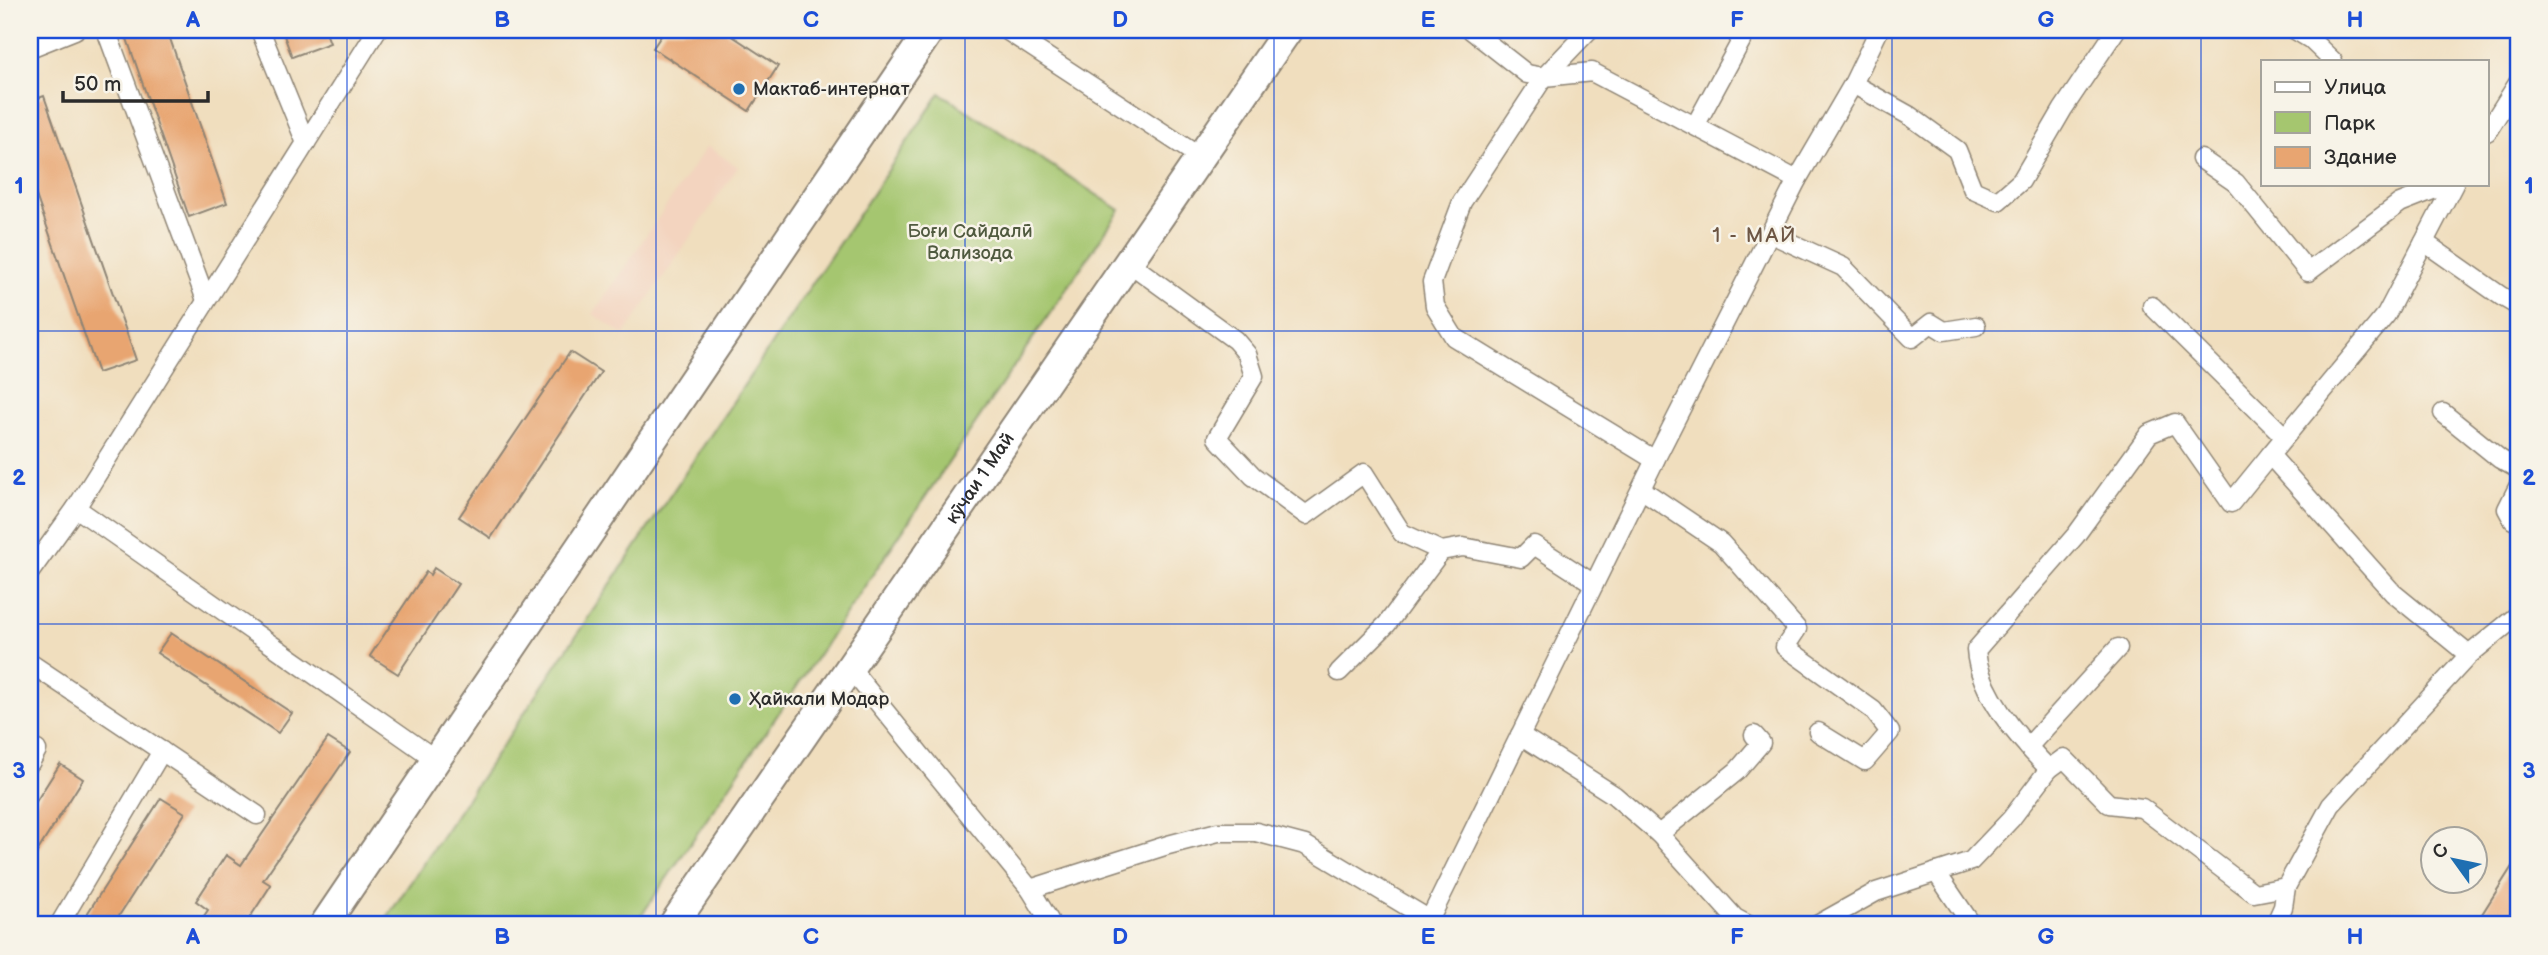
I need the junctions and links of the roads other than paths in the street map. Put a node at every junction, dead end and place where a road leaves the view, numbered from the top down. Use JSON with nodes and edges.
{"nodes":[{"id":1,"x":75,"y":30,"type":"edge"},
{"id":2,"x":106,"y":30,"type":"edge"},
{"id":3,"x":260,"y":30,"type":"edge"},
{"id":4,"x":377,"y":30,"type":"edge"},
{"id":5,"x":930,"y":30,"type":"edge"},
{"id":6,"x":1006,"y":30,"type":"edge"},
{"id":7,"x":1288,"y":30,"type":"edge"},
{"id":8,"x":1471,"y":30,"type":"edge"},
{"id":9,"x":1589,"y":30,"type":"edge"},
{"id":10,"x":1747,"y":30,"type":"edge"},
{"id":11,"x":1879,"y":30,"type":"edge"},
{"id":12,"x":2116,"y":30,"type":"edge"},
{"id":13,"x":2295,"y":30,"type":"edge"},
{"id":14,"x":30,"y":48,"type":"edge"},
{"id":15,"x":2332,"y":60,"type":"edge"},
{"id":16,"x":1544,"y":78,"type":"junction"},
{"id":17,"x":2518,"y":83,"type":"edge"},
{"id":18,"x":1853,"y":84,"type":"junction"},
{"id":19,"x":1695,"y":126,"type":"junction"},
{"id":20,"x":2488,"y":130,"type":"edge"},
{"id":21,"x":306,"y":143,"type":"junction"},
{"id":22,"x":1200,"y":157,"type":"junction"},
{"id":23,"x":2201,"y":159,"type":"dead end"},
{"id":24,"x":1797,"y":180,"type":"junction"},
{"id":25,"x":2443,"y":186,"type":"edge"},
{"id":26,"x":2453,"y":186,"type":"edge"},
{"id":27,"x":1771,"y":234,"type":"junction"},
{"id":28,"x":2424,"y":242,"type":"junction"},
{"id":29,"x":1128,"y":262,"type":"junction"},
{"id":30,"x":206,"y":300,"type":"junction"},
{"id":31,"x":2152,"y":306,"type":"dead end"},
{"id":32,"x":2518,"y":306,"type":"edge"},
{"id":33,"x":1976,"y":326,"type":"dead end"},
{"id":34,"x":2443,"y":413,"type":"dead end"},
{"id":35,"x":2285,"y":437,"type":"junction"},
{"id":36,"x":2270,"y":454,"type":"junction"},
{"id":37,"x":1655,"y":460,"type":"junction"},
{"id":38,"x":2518,"y":469,"type":"edge"},
{"id":39,"x":2518,"y":487,"type":"edge"},
{"id":40,"x":1641,"y":489,"type":"junction"},
{"id":41,"x":76,"y":508,"type":"junction"},
{"id":42,"x":2518,"y":523,"type":"edge"},
{"id":43,"x":1441,"y":551,"type":"junction"},
{"id":44,"x":30,"y":572,"type":"edge"},
{"id":45,"x":1594,"y":584,"type":"junction"},
{"id":46,"x":2518,"y":615,"type":"edge"},
{"id":47,"x":2118,"y":648,"type":"dead end"},
{"id":48,"x":2469,"y":654,"type":"junction"},
{"id":49,"x":30,"y":663,"type":"edge"},
{"id":50,"x":849,"y":667,"type":"junction"},
{"id":51,"x":1339,"y":672,"type":"dead end"},
{"id":52,"x":1818,"y":732,"type":"dead end"},
{"id":53,"x":1520,"y":735,"type":"junction"},
{"id":54,"x":1754,"y":735,"type":"dead end"},
{"id":55,"x":2028,"y":747,"type":"junction"},
{"id":56,"x":162,"y":751,"type":"junction"},
{"id":57,"x":435,"y":759,"type":"junction"},
{"id":58,"x":2049,"y":769,"type":"junction"},
{"id":59,"x":257,"y":815,"type":"dead end"},
{"id":60,"x":1659,"y":834,"type":"junction"},
{"id":61,"x":1936,"y":872,"type":"junction"},
{"id":62,"x":2286,"y":887,"type":"junction"},
{"id":63,"x":1030,"y":889,"type":"junction"},
{"id":64,"x":1428,"y":922,"type":"edge"},
{"id":65,"x":59,"y":925,"type":"edge"},
{"id":66,"x":324,"y":925,"type":"edge"},
{"id":67,"x":673,"y":925,"type":"edge"},
{"id":68,"x":1049,"y":925,"type":"edge"},
{"id":69,"x":1748,"y":925,"type":"edge"},
{"id":70,"x":1817,"y":925,"type":"edge"},
{"id":71,"x":1972,"y":925,"type":"edge"},
{"id":72,"x":2275,"y":925,"type":"edge"}],
"edges":[{"from":1,"to":14,"type":"street"},
{"from":2,"to":30,"type":"street"},
{"from":3,"to":21,"type":"street"},
{"from":4,"to":21,"type":"street"},
{"from":5,"to":57,"type":"main road"},
{"from":6,"to":22,"type":"street"},
{"from":7,"to":22,"type":"main road","name":"кӯчаи 1 Май"},
{"from":8,"to":16,"type":"street"},
{"from":9,"to":16,"type":"street"},
{"from":10,"to":19,"type":"street"},
{"from":11,"to":18,"type":"street"},
{"from":12,"to":18,"type":"street"},
{"from":13,"to":15,"type":"street"},
{"from":16,"to":19,"type":"street"},
{"from":16,"to":37,"type":"street"},
{"from":17,"to":20,"type":"street"},
{"from":18,"to":24,"type":"street"},
{"from":19,"to":24,"type":"street"},
{"from":21,"to":30,"type":"street"},
{"from":22,"to":29,"type":"main road","name":"кӯчаи 1 Май"},
{"from":23,"to":25,"type":"street"},
{"from":24,"to":27,"type":"street"},
{"from":26,"to":28,"type":"street"},
{"from":27,"to":33,"type":"street"},
{"from":27,"to":37,"type":"street"},
{"from":28,"to":32,"type":"street"},
{"from":28,"to":35,"type":"street"},
{"from":29,"to":43,"type":"street"},
{"from":29,"to":50,"type":"main road","name":"кӯчаи 1 Май"},
{"from":30,"to":41,"type":"street"},
{"from":31,"to":35,"type":"street"},
{"from":34,"to":38,"type":"street"},
{"from":35,"to":36,"type":"street"},
{"from":36,"to":48,"type":"street"},
{"from":36,"to":55,"type":"street"},
{"from":37,"to":40,"type":"street"},
{"from":39,"to":42,"type":"street"},
{"from":40,"to":45,"type":"street"},
{"from":40,"to":52,"type":"street"},
{"from":41,"to":44,"type":"street"},
{"from":41,"to":57,"type":"street"},
{"from":43,"to":45,"type":"street"},
{"from":43,"to":51,"type":"street"},
{"from":45,"to":53,"type":"street"},
{"from":46,"to":48,"type":"street"},
{"from":47,"to":55,"type":"street"},
{"from":48,"to":62,"type":"street"},
{"from":49,"to":56,"type":"street"},
{"from":50,"to":63,"type":"street"},
{"from":50,"to":67,"type":"main road","name":"кӯчаи 1 Май"},
{"from":53,"to":60,"type":"street"},
{"from":53,"to":64,"type":"street"},
{"from":54,"to":60,"type":"street"},
{"from":55,"to":58,"type":"street"},
{"from":56,"to":59,"type":"street"},
{"from":56,"to":65,"type":"street"},
{"from":57,"to":66,"type":"main road"},
{"from":58,"to":61,"type":"street"},
{"from":58,"to":62,"type":"street"},
{"from":60,"to":69,"type":"street"},
{"from":61,"to":70,"type":"street"},
{"from":61,"to":71,"type":"street"},
{"from":62,"to":72,"type":"street"},
{"from":63,"to":64,"type":"street"},
{"from":63,"to":68,"type":"street"}]}
